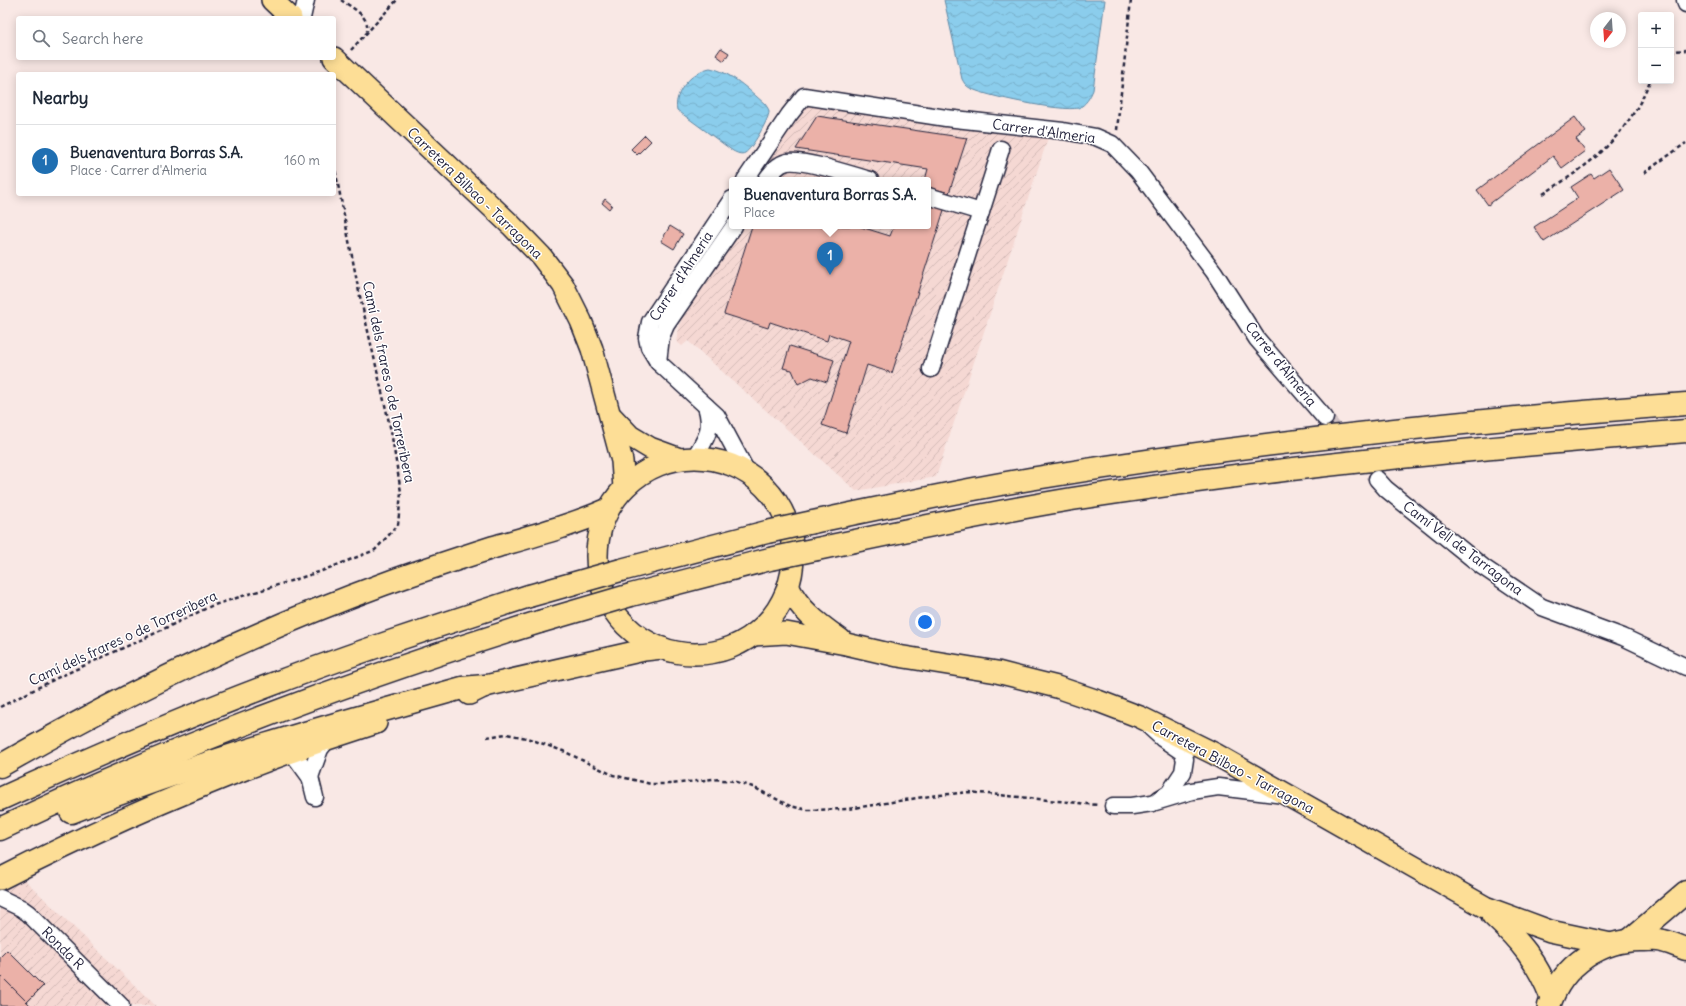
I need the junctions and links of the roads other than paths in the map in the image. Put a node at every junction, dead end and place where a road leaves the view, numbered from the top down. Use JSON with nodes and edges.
{"nodes":[{"id":1,"x":272,"y":0,"type":"edge"},
{"id":2,"x":306,"y":0,"type":"edge"},
{"id":3,"x":1685,"y":0,"type":"edge"},
{"id":4,"x":1686,"y":4,"type":"edge"},
{"id":5,"x":289,"y":16,"type":"edge"},
{"id":6,"x":302,"y":16,"type":"edge"},
{"id":7,"x":336,"y":60,"type":"edge"},
{"id":8,"x":1001,"y":149,"type":"dead end"},
{"id":9,"x":747,"y":177,"type":"edge"},
{"id":10,"x":769,"y":177,"type":"edge"},
{"id":11,"x":858,"y":177,"type":"edge"},
{"id":12,"x":931,"y":197,"type":"edge"},
{"id":13,"x":729,"y":204,"type":"edge"},
{"id":14,"x":981,"y":212,"type":"junction"},
{"id":15,"x":732,"y":229,"type":"edge"},
{"id":16,"x":658,"y":362,"type":"junction"},
{"id":17,"x":931,"y":369,"type":"dead end"},
{"id":18,"x":1686,"y":404,"type":"edge"},
{"id":19,"x":706,"y":406,"type":"junction"},
{"id":20,"x":611,"y":416,"type":"junction"},
{"id":21,"x":1325,"y":418,"type":"tunnel mouth"},
{"id":22,"x":1686,"y":431,"type":"edge"},
{"id":23,"x":687,"y":458,"type":"junction"},
{"id":24,"x":748,"y":474,"type":"junction"},
{"id":25,"x":1377,"y":479,"type":"tunnel mouth"},
{"id":26,"x":624,"y":488,"type":"junction"},
{"id":27,"x":607,"y":510,"type":"junction"},
{"id":28,"x":788,"y":586,"type":"junction"},
{"id":29,"x":753,"y":635,"type":"junction"},
{"id":30,"x":846,"y":644,"type":"junction"},
{"id":31,"x":662,"y":648,"type":"junction"},
{"id":32,"x":1686,"y":667,"type":"edge"},
{"id":33,"x":485,"y":686,"type":"junction"},
{"id":34,"x":1140,"y":717,"type":"junction"},
{"id":35,"x":328,"y":739,"type":"junction"},
{"id":36,"x":291,"y":752,"type":"junction"},
{"id":37,"x":0,"y":766,"type":"edge"},
{"id":38,"x":310,"y":777,"type":"junction"},
{"id":39,"x":1289,"y":796,"type":"junction"},
{"id":40,"x":315,"y":797,"type":"dead end"},
{"id":41,"x":0,"y":799,"type":"edge"},
{"id":42,"x":1152,"y":803,"type":"junction"},
{"id":43,"x":1112,"y":806,"type":"road end"},
{"id":44,"x":0,"y":829,"type":"edge"},
{"id":45,"x":0,"y":842,"type":"edge"},
{"id":46,"x":0,"y":879,"type":"edge"},
{"id":47,"x":1686,"y":892,"type":"edge"},
{"id":48,"x":0,"y":898,"type":"edge"},
{"id":49,"x":1485,"y":907,"type":"junction"},
{"id":50,"x":1621,"y":941,"type":"junction"},
{"id":51,"x":1686,"y":949,"type":"edge"},
{"id":52,"x":1550,"y":1002,"type":"edge"},
{"id":53,"x":121,"y":1006,"type":"edge"}],
"edges":[{"from":1,"to":5,"type":"main road"},
{"from":2,"to":6,"type":"street"},
{"from":3,"to":4,"type":"street"},
{"from":7,"to":20,"type":"main road","name":"Carretera Bilbao - Tarragona"},
{"from":8,"to":14,"type":"street"},
{"from":9,"to":21,"type":"street","name":"Carrer d'Almeria"},
{"from":10,"to":11,"type":"street"},
{"from":12,"to":14,"type":"street"},
{"from":13,"to":16,"type":"street","name":"Carrer d'Almeria"},
{"from":14,"to":17,"type":"street"},
{"from":15,"to":16,"type":"street"},
{"from":16,"to":19,"type":"street","name":"Carrer d'Almeria"},
{"from":18,"to":41,"type":"highway","bridge":true},
{"from":19,"to":23,"type":"street"},
{"from":19,"to":24,"type":"street","name":"Carrer d'Almeria"},
{"from":20,"to":23,"type":"main road"},
{"from":20,"to":26,"type":"main road","name":"Carretera Bilbao - Tarragona"},
{"from":22,"to":44,"type":"highway","bridge":true},
{"from":23,"to":24,"type":"main road"},
{"from":23,"to":26,"type":"main road"},
{"from":24,"to":28,"type":"main road"},
{"from":25,"to":32,"type":"street","name":"Camí Vell de Tarragona"},
{"from":26,"to":27,"type":"main road"},
{"from":27,"to":31,"type":"main road"},
{"from":27,"to":37,"type":"highway"},
{"from":28,"to":29,"type":"main road"},
{"from":28,"to":30,"type":"main road"},
{"from":29,"to":30,"type":"main road","name":"Carretera Bilbao - Tarragona"},
{"from":29,"to":31,"type":"main road"},
{"from":30,"to":34,"type":"main road","name":"Carretera Bilbao - Tarragona"},
{"from":31,"to":33,"type":"main road"},
{"from":33,"to":35,"type":"main road"},
{"from":33,"to":45,"type":"highway"},
{"from":34,"to":39,"type":"main road","name":"Carretera Bilbao - Tarragona"},
{"from":34,"to":42,"type":"street"},
{"from":35,"to":36,"type":"main road"},
{"from":35,"to":38,"type":"street"},
{"from":36,"to":38,"type":"street"},
{"from":36,"to":46,"type":"main road"},
{"from":38,"to":40,"type":"street"},
{"from":39,"to":42,"type":"street"},
{"from":39,"to":49,"type":"main road","name":"Carretera Bilbao - Tarragona"},
{"from":42,"to":43,"type":"street"},
{"from":47,"to":50,"type":"highway"},
{"from":48,"to":53,"type":"street","name":"Ronda R"},
{"from":49,"to":50,"type":"main road"},
{"from":49,"to":52,"type":"main road"},
{"from":50,"to":51,"type":"highway"},
{"from":50,"to":52,"type":"highway"}]}
